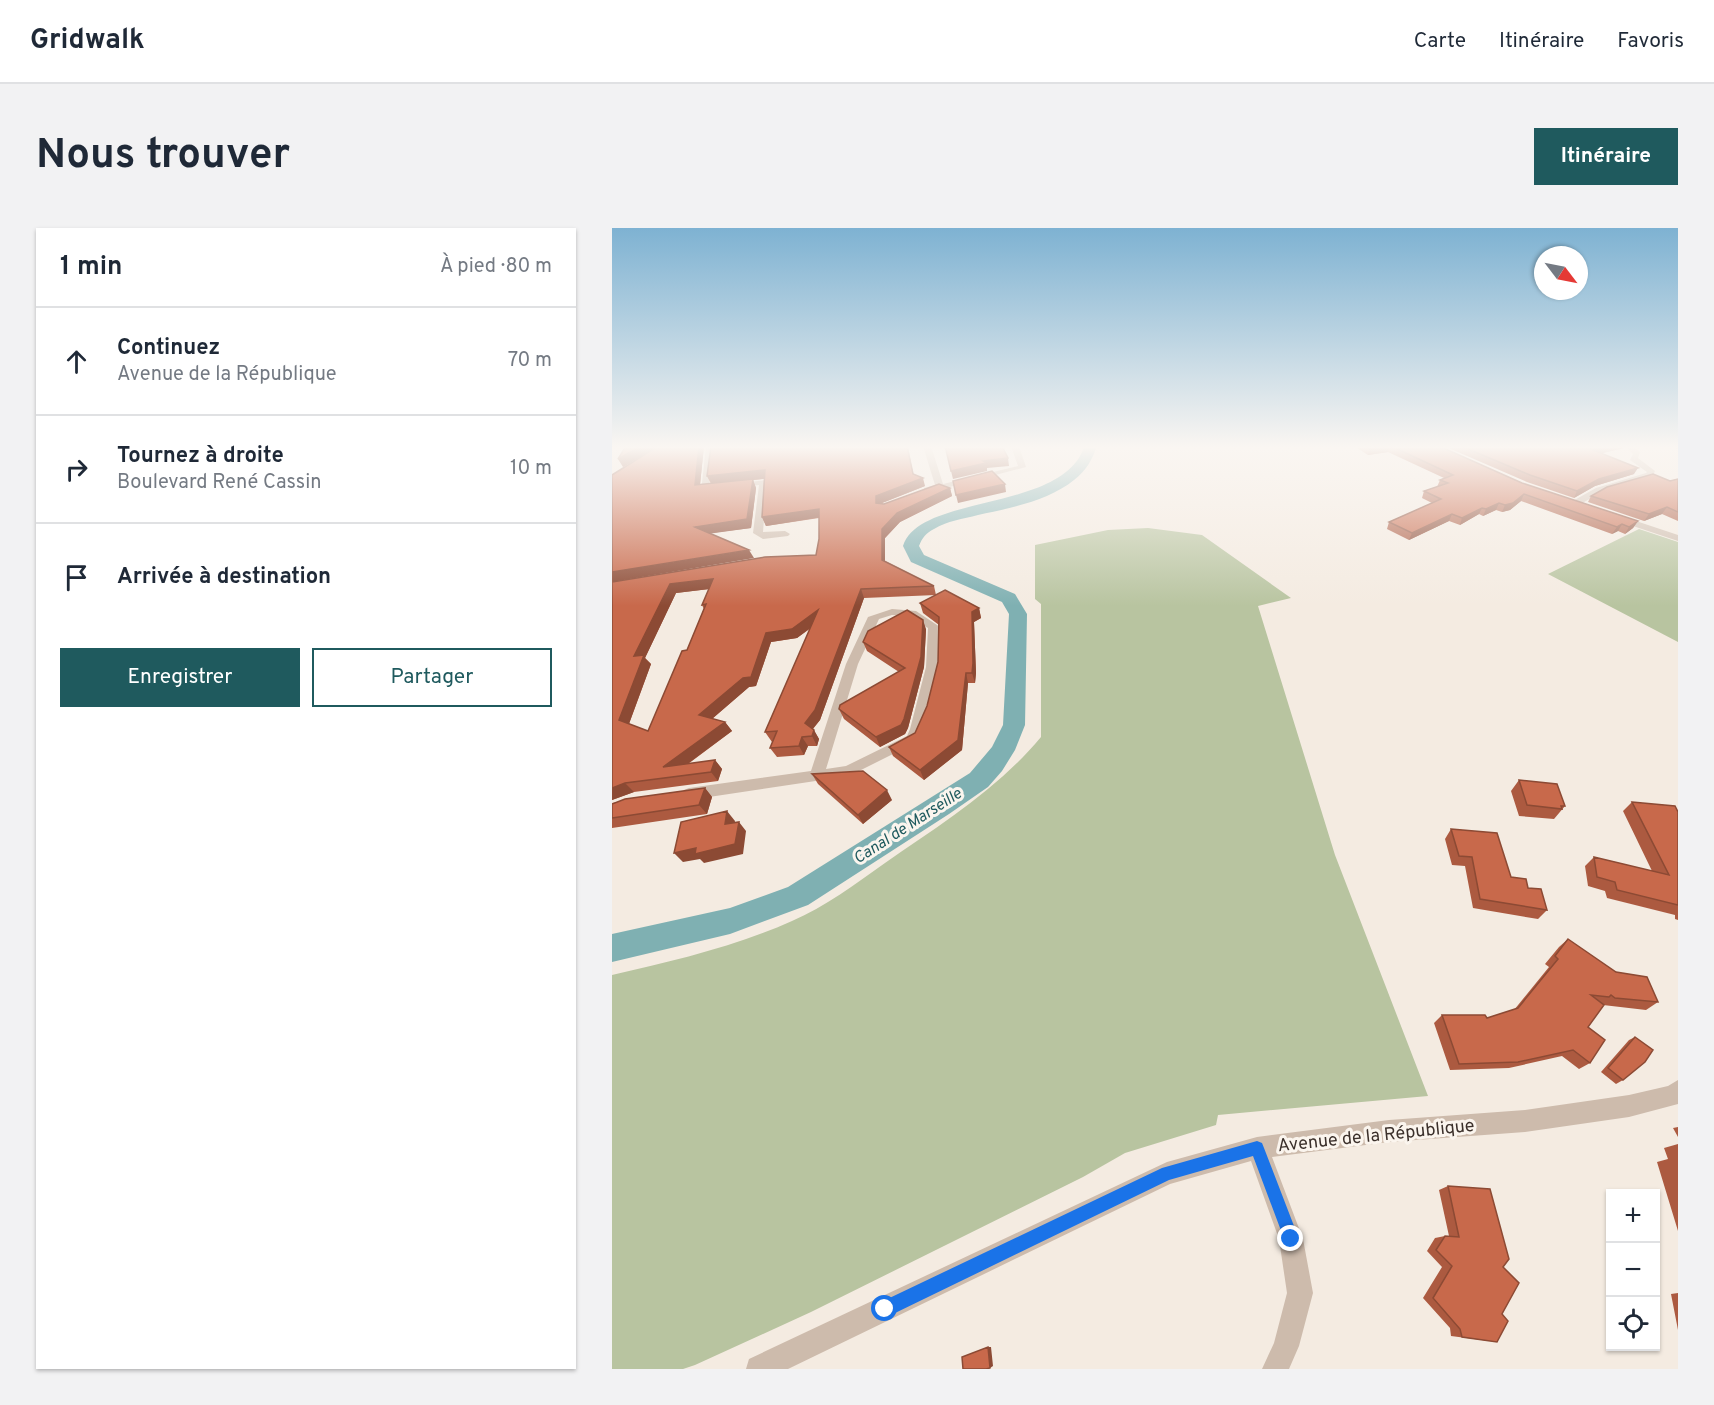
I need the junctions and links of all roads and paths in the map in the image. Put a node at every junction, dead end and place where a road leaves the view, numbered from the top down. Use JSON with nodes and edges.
{"nodes":[{"id":1,"x":762,"y":499,"type":"edge"},
{"id":2,"x":1582,"y":499,"type":"edge"},
{"id":3,"x":1564,"y":500,"type":"edge"},
{"id":4,"x":1574,"y":504,"type":"junction"},
{"id":5,"x":1586,"y":507,"type":"edge"},
{"id":6,"x":1609,"y":515,"type":"edge"},
{"id":7,"x":784,"y":534,"type":"dead end"},
{"id":8,"x":1678,"y":538,"type":"edge"},
{"id":9,"x":817,"y":775,"type":"junction"},
{"id":10,"x":676,"y":795,"type":"edge"},
{"id":11,"x":1678,"y":1090,"type":"edge"},
{"id":12,"x":1257,"y":1148,"type":"junction"},
{"id":13,"x":759,"y":1369,"type":"edge"},
{"id":14,"x":1275,"y":1369,"type":"edge"}],
"edges":[{"from":1,"to":7,"type":"street"},
{"from":2,"to":4,"type":"street"},
{"from":3,"to":4,"type":"street"},
{"from":4,"to":5,"type":"street"},
{"from":6,"to":8,"type":"street"},
{"from":9,"to":9,"type":"street"},
{"from":9,"to":10,"type":"street"},
{"from":11,"to":12,"type":"street","name":"Avenue de la République"},
{"from":12,"to":13,"type":"street","name":"Avenue de la République"},
{"from":12,"to":14,"type":"street"}]}
